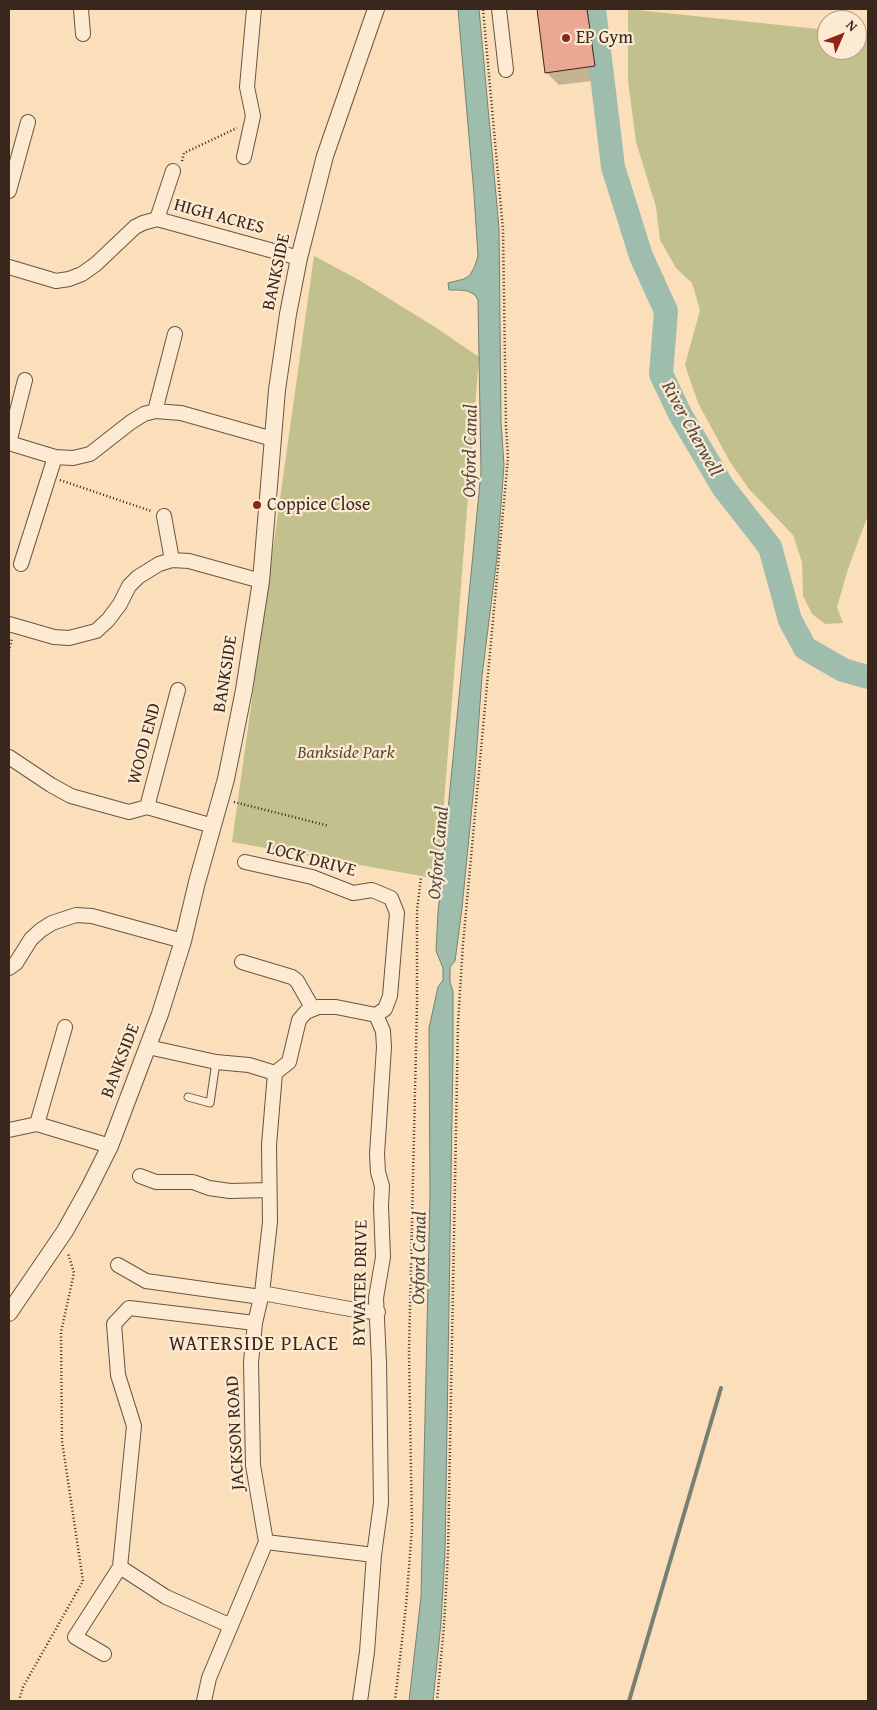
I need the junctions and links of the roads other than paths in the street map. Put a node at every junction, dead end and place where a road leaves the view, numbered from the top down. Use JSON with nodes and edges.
{"nodes":[{"id":1,"x":81,"y":9,"type":"edge"},
{"id":2,"x":254,"y":9,"type":"edge"},
{"id":3,"x":376,"y":9,"type":"edge"},
{"id":4,"x":499,"y":9,"type":"edge"},
{"id":5,"x":83,"y":34,"type":"dead end"},
{"id":6,"x":506,"y":70,"type":"dead end"},
{"id":7,"x":28,"y":122,"type":"dead end"},
{"id":8,"x":244,"y":157,"type":"dead end"},
{"id":9,"x":173,"y":171,"type":"road end"},
{"id":10,"x":9,"y":191,"type":"edge"},
{"id":11,"x":158,"y":219,"type":"junction"},
{"id":12,"x":298,"y":258,"type":"junction"},
{"id":13,"x":9,"y":268,"type":"edge"},
{"id":14,"x":175,"y":334,"type":"dead end"},
{"id":15,"x":25,"y":380,"type":"dead end"},
{"id":16,"x":155,"y":412,"type":"junction"},
{"id":17,"x":273,"y":439,"type":"junction"},
{"id":18,"x":9,"y":443,"type":"edge"},
{"id":19,"x":55,"y":457,"type":"junction"},
{"id":20,"x":164,"y":516,"type":"road end"},
{"id":21,"x":172,"y":560,"type":"junction"},
{"id":22,"x":21,"y":564,"type":"dead end"},
{"id":23,"x":261,"y":581,"type":"junction"},
{"id":24,"x":9,"y":624,"type":"edge"},
{"id":25,"x":178,"y":690,"type":"dead end"},
{"id":26,"x":9,"y":757,"type":"edge"},
{"id":27,"x":148,"y":808,"type":"junction"},
{"id":28,"x":213,"y":826,"type":"junction"},
{"id":29,"x":245,"y":862,"type":"dead end"},
{"id":30,"x":183,"y":941,"type":"junction"},
{"id":31,"x":242,"y":962,"type":"dead end"},
{"id":32,"x":9,"y":968,"type":"edge"},
{"id":33,"x":313,"y":1009,"type":"junction"},
{"id":34,"x":376,"y":1014,"type":"junction"},
{"id":35,"x":65,"y":1027,"type":"dead end"},
{"id":36,"x":148,"y":1047,"type":"junction"},
{"id":37,"x":216,"y":1062,"type":"junction"},
{"id":38,"x":278,"y":1070,"type":"junction"},
{"id":39,"x":188,"y":1097,"type":"dead end"},
{"id":40,"x":37,"y":1124,"type":"junction"},
{"id":41,"x":9,"y":1130,"type":"edge"},
{"id":42,"x":110,"y":1146,"type":"junction"},
{"id":43,"x":140,"y":1176,"type":"dead end"},
{"id":44,"x":269,"y":1190,"type":"junction"},
{"id":45,"x":118,"y":1265,"type":"dead end"},
{"id":46,"x":262,"y":1295,"type":"junction"},
{"id":47,"x":378,"y":1312,"type":"junction"},
{"id":48,"x":9,"y":1313,"type":"edge"},
{"id":49,"x":255,"y":1323,"type":"junction"},
{"id":50,"x":266,"y":1542,"type":"junction"},
{"id":51,"x":374,"y":1555,"type":"junction"},
{"id":52,"x":120,"y":1567,"type":"junction"},
{"id":53,"x":231,"y":1626,"type":"junction"},
{"id":54,"x":104,"y":1654,"type":"dead end"},
{"id":55,"x":204,"y":1701,"type":"edge"},
{"id":56,"x":360,"y":1701,"type":"edge"}],
"edges":[{"from":1,"to":5,"type":"street"},
{"from":2,"to":8,"type":"street"},
{"from":3,"to":12,"type":"street","name":"BANKSIDE"},
{"from":4,"to":6,"type":"street"},
{"from":7,"to":10,"type":"street"},
{"from":9,"to":11,"type":"street","name":"HIGH ACRES"},
{"from":11,"to":12,"type":"street","name":"HIGH ACRES"},
{"from":11,"to":13,"type":"street","name":"HIGH ACRES"},
{"from":12,"to":17,"type":"street","name":"BANKSIDE"},
{"from":14,"to":16,"type":"street"},
{"from":15,"to":18,"type":"street"},
{"from":16,"to":17,"type":"street"},
{"from":16,"to":19,"type":"street"},
{"from":17,"to":23,"type":"street","name":"BANKSIDE"},
{"from":18,"to":19,"type":"street"},
{"from":19,"to":22,"type":"street"},
{"from":20,"to":21,"type":"street"},
{"from":21,"to":23,"type":"street"},
{"from":21,"to":24,"type":"street"},
{"from":23,"to":28,"type":"street","name":"BANKSIDE"},
{"from":25,"to":27,"type":"street","name":"WOOD END"},
{"from":26,"to":27,"type":"street","name":"WOOD END"},
{"from":27,"to":28,"type":"street","name":"WOOD END"},
{"from":28,"to":30,"type":"street","name":"BANKSIDE"},
{"from":29,"to":34,"type":"street","name":"LOCK DRIVE"},
{"from":30,"to":32,"type":"street"},
{"from":30,"to":36,"type":"street","name":"BANKSIDE"},
{"from":31,"to":33,"type":"street"},
{"from":33,"to":34,"type":"street"},
{"from":33,"to":38,"type":"street"},
{"from":34,"to":47,"type":"street","name":"BYWATER DRIVE"},
{"from":35,"to":40,"type":"street"},
{"from":36,"to":37,"type":"street"},
{"from":36,"to":42,"type":"street","name":"BANKSIDE"},
{"from":37,"to":38,"type":"street"},
{"from":37,"to":39,"type":"lane"},
{"from":38,"to":44,"type":"street","name":"JACKSON ROAD"},
{"from":40,"to":41,"type":"street"},
{"from":40,"to":42,"type":"street"},
{"from":42,"to":48,"type":"street","name":"BANKSIDE"},
{"from":43,"to":44,"type":"street"},
{"from":44,"to":46,"type":"street","name":"JACKSON ROAD"},
{"from":45,"to":46,"type":"street"},
{"from":46,"to":47,"type":"street"},
{"from":46,"to":49,"type":"street","name":"JACKSON ROAD"},
{"from":47,"to":51,"type":"street","name":"BYWATER DRIVE"},
{"from":49,"to":50,"type":"street","name":"JACKSON ROAD"},
{"from":49,"to":52,"type":"street"},
{"from":50,"to":51,"type":"street"},
{"from":50,"to":53,"type":"street"},
{"from":51,"to":56,"type":"street","name":"BYWATER DRIVE"},
{"from":52,"to":53,"type":"street"},
{"from":52,"to":54,"type":"street"},
{"from":53,"to":55,"type":"street"}]}
